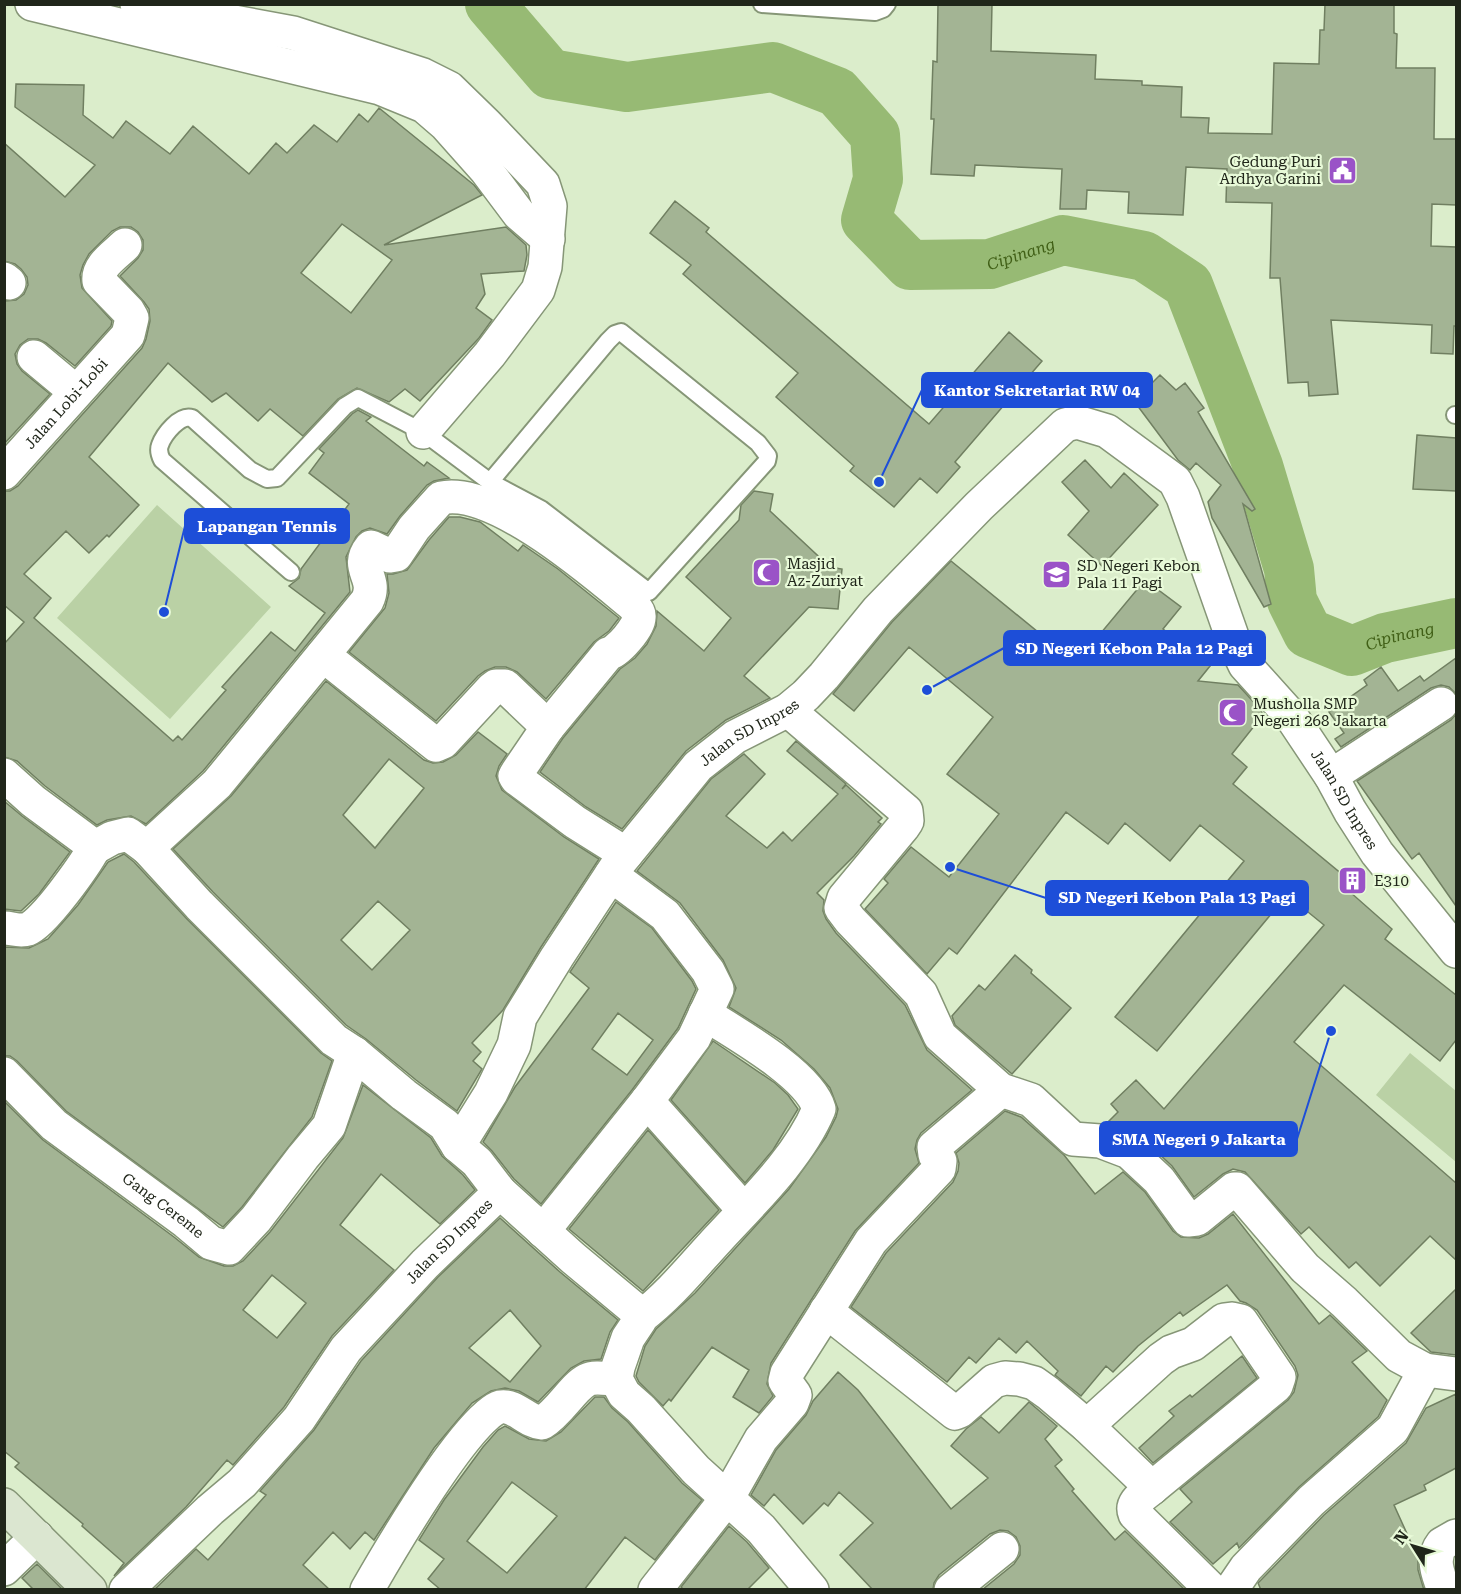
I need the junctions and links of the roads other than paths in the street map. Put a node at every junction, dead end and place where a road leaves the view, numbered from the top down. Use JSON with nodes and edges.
{"nodes":[{"id":1,"x":32,"y":4,"type":"edge"},
{"id":2,"x":137,"y":4,"type":"edge"},
{"id":3,"x":762,"y":4,"type":"edge"},
{"id":4,"x":887,"y":4,"type":"edge"},
{"id":5,"x":548,"y":239,"type":"junction"},
{"id":6,"x":125,"y":245,"type":"dead end"},
{"id":7,"x":34,"y":357,"type":"dead end"},
{"id":8,"x":76,"y":392,"type":"junction"},
{"id":9,"x":423,"y":432,"type":"junction"},
{"id":10,"x":4,"y":473,"type":"edge"},
{"id":11,"x":490,"y":482,"type":"junction"},
{"id":12,"x":291,"y":572,"type":"dead end"},
{"id":13,"x":323,"y":655,"type":"junction"},
{"id":14,"x":1441,"y":704,"type":"dead end"},
{"id":15,"x":788,"y":710,"type":"junction"},
{"id":16,"x":548,"y":727,"type":"junction"},
{"id":17,"x":4,"y":775,"type":"edge"},
{"id":18,"x":1331,"y":776,"type":"junction"},
{"id":19,"x":94,"y":848,"type":"junction"},
{"id":20,"x":147,"y":848,"type":"junction"},
{"id":21,"x":619,"y":865,"type":"junction"},
{"id":22,"x":4,"y":928,"type":"edge"},
{"id":23,"x":1456,"y":951,"type":"edge"},
{"id":24,"x":705,"y":1014,"type":"junction"},
{"id":25,"x":354,"y":1053,"type":"junction"},
{"id":26,"x":4,"y":1074,"type":"edge"},
{"id":27,"x":1001,"y":1090,"type":"junction"},
{"id":28,"x":647,"y":1101,"type":"junction"},
{"id":29,"x":458,"y":1146,"type":"junction"},
{"id":30,"x":500,"y":1192,"type":"junction"},
{"id":31,"x":744,"y":1210,"type":"junction"},
{"id":32,"x":543,"y":1230,"type":"junction"},
{"id":33,"x":826,"y":1311,"type":"junction"},
{"id":34,"x":641,"y":1317,"type":"junction"},
{"id":35,"x":1441,"y":1372,"type":"edge"},
{"id":36,"x":616,"y":1379,"type":"junction"},
{"id":37,"x":1087,"y":1426,"type":"junction"},
{"id":38,"x":1152,"y":1488,"type":"junction"},
{"id":39,"x":728,"y":1497,"type":"junction"},
{"id":40,"x":4,"y":1505,"type":"edge"},
{"id":41,"x":1456,"y":1536,"type":"edge"},
{"id":42,"x":37,"y":1537,"type":"junction"},
{"id":43,"x":1002,"y":1549,"type":"dead end"},
{"id":44,"x":4,"y":1569,"type":"edge"},
{"id":45,"x":90,"y":1590,"type":"edge"},
{"id":46,"x":126,"y":1590,"type":"edge"},
{"id":47,"x":367,"y":1590,"type":"edge"},
{"id":48,"x":655,"y":1590,"type":"edge"},
{"id":49,"x":812,"y":1590,"type":"edge"},
{"id":50,"x":951,"y":1590,"type":"edge"},
{"id":51,"x":1212,"y":1590,"type":"edge"},
{"id":52,"x":1231,"y":1590,"type":"edge"},
{"id":53,"x":1444,"y":1590,"type":"edge"}],
"edges":[{"from":1,"to":5,"type":"street"},
{"from":2,"to":5,"type":"street"},
{"from":3,"to":4,"type":"lane"},
{"from":5,"to":9,"type":"street"},
{"from":6,"to":8,"type":"street","name":"Jalan Lobi-Lobi"},
{"from":7,"to":8,"type":"street"},
{"from":8,"to":10,"type":"street","name":"Jalan Lobi-Lobi"},
{"from":9,"to":11,"type":"lane"},
{"from":9,"to":12,"type":"lane"},
{"from":11,"to":11,"type":"lane"},
{"from":13,"to":16,"type":"street"},
{"from":13,"to":16,"type":"street"},
{"from":13,"to":20,"type":"street"},
{"from":14,"to":18,"type":"street"},
{"from":15,"to":18,"type":"street","name":"Jalan SD Inpres"},
{"from":15,"to":21,"type":"street","name":"Jalan SD Inpres"},
{"from":15,"to":27,"type":"street"},
{"from":16,"to":21,"type":"street"},
{"from":17,"to":19,"type":"street"},
{"from":18,"to":23,"type":"street","name":"Jalan SD Inpres"},
{"from":19,"to":20,"type":"street"},
{"from":19,"to":22,"type":"street"},
{"from":20,"to":25,"type":"street"},
{"from":21,"to":24,"type":"street"},
{"from":21,"to":29,"type":"street","name":"Jalan SD Inpres"},
{"from":24,"to":28,"type":"street"},
{"from":24,"to":31,"type":"street"},
{"from":25,"to":26,"type":"street","name":"Gang Cereme"},
{"from":25,"to":29,"type":"street"},
{"from":27,"to":33,"type":"street"},
{"from":27,"to":35,"type":"street"},
{"from":28,"to":31,"type":"street"},
{"from":28,"to":32,"type":"street"},
{"from":29,"to":30,"type":"street","name":"Jalan SD Inpres"},
{"from":30,"to":32,"type":"street"},
{"from":30,"to":46,"type":"street","name":"Jalan SD Inpres"},
{"from":31,"to":34,"type":"street"},
{"from":32,"to":34,"type":"street"},
{"from":33,"to":37,"type":"street"},
{"from":33,"to":39,"type":"street"},
{"from":34,"to":36,"type":"street"},
{"from":35,"to":52,"type":"street"},
{"from":36,"to":39,"type":"street"},
{"from":36,"to":47,"type":"street"},
{"from":37,"to":38,"type":"street"},
{"from":37,"to":38,"type":"street"},
{"from":38,"to":51,"type":"street"},
{"from":39,"to":48,"type":"street"},
{"from":39,"to":49,"type":"street"},
{"from":40,"to":42,"type":"street"},
{"from":41,"to":53,"type":"street"},
{"from":42,"to":44,"type":"street"},
{"from":42,"to":45,"type":"street"},
{"from":43,"to":50,"type":"street"}]}
